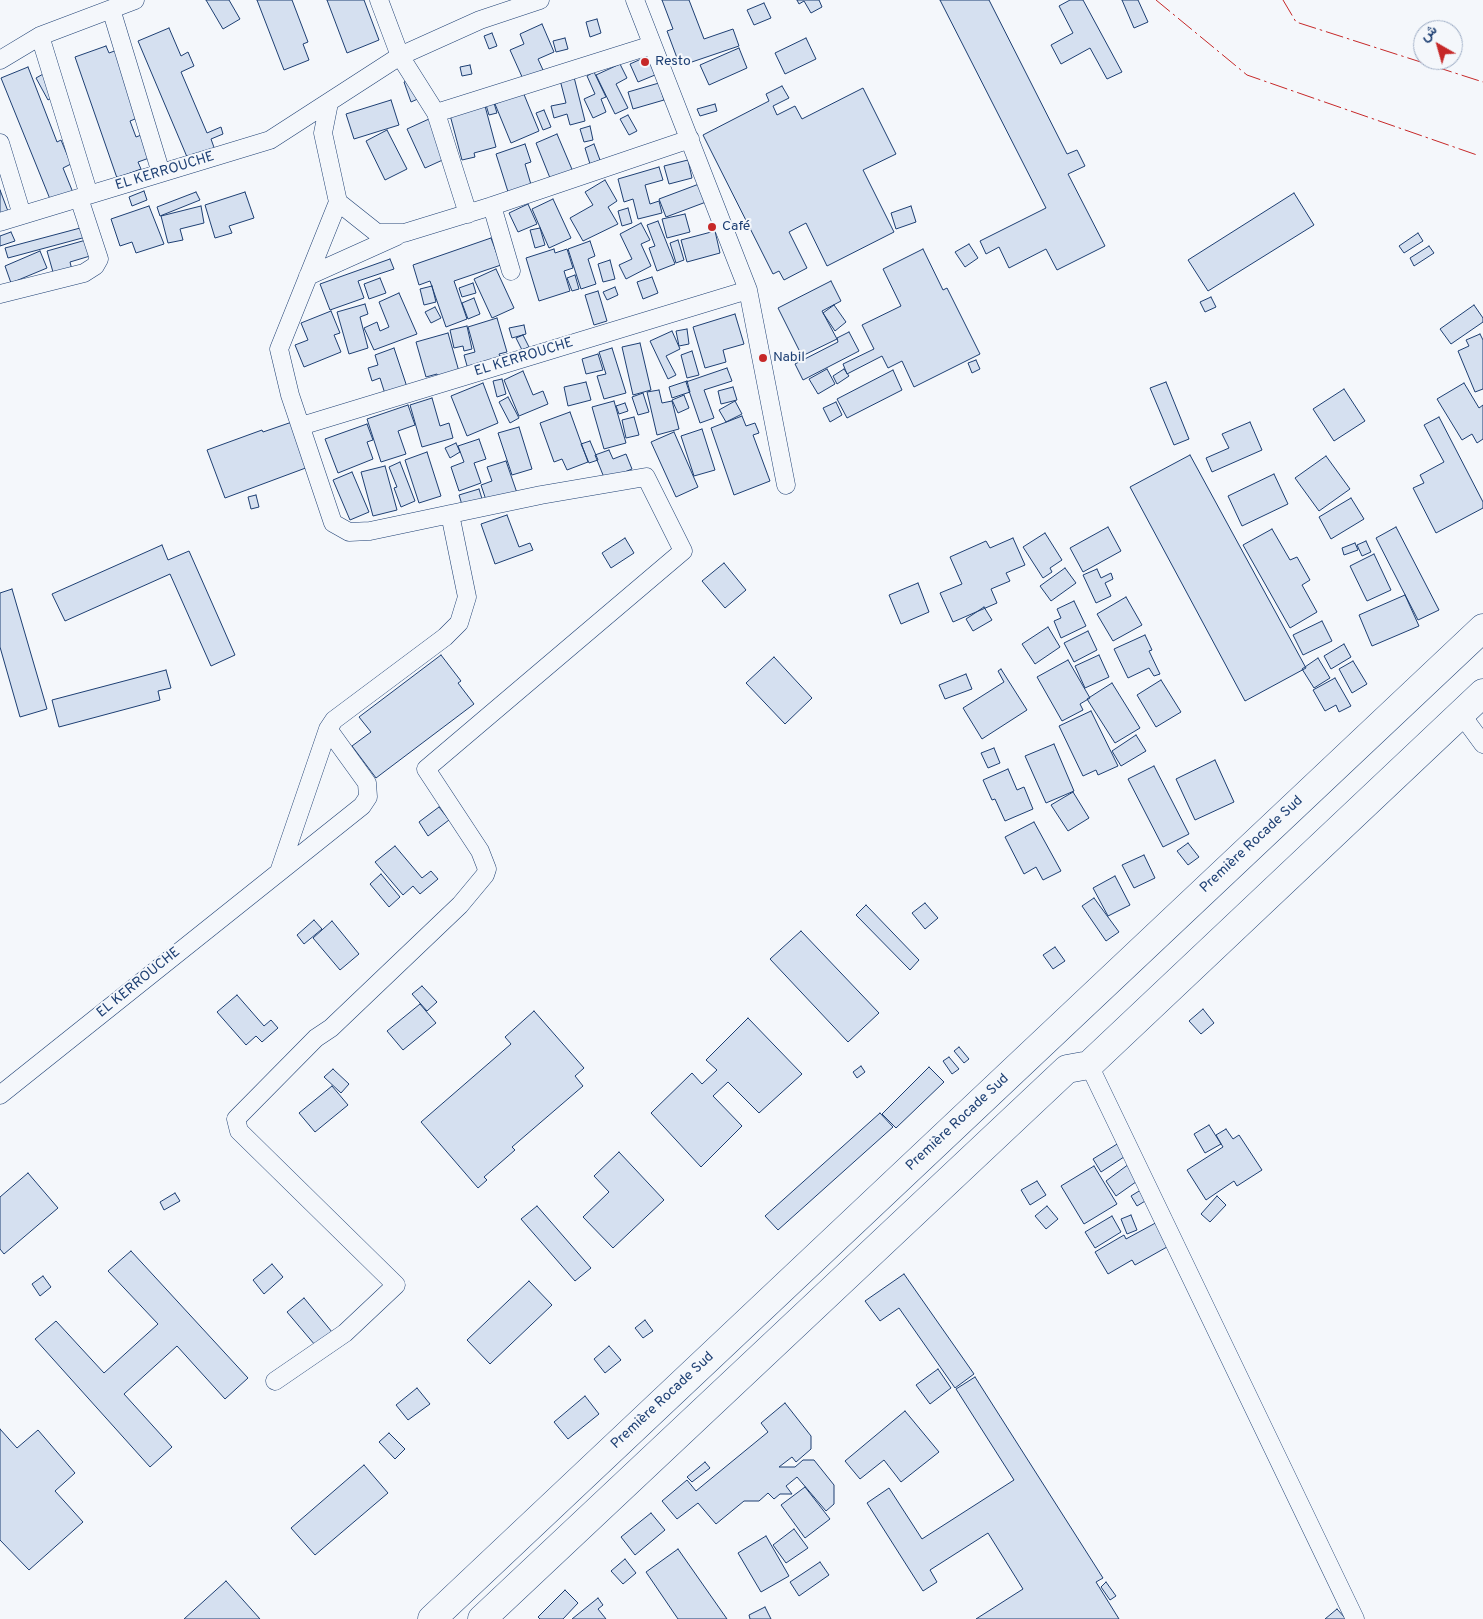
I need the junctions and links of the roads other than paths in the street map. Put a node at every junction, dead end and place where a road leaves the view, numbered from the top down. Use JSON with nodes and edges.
{"nodes":[{"id":1,"x":135,"y":0,"type":"edge"},
{"id":2,"x":379,"y":0,"type":"edge"},
{"id":3,"x":540,"y":0,"type":"edge"},
{"id":4,"x":634,"y":0,"type":"edge"},
{"id":5,"x":111,"y":9,"type":"junction"},
{"id":6,"x":40,"y":36,"type":"junction"},
{"id":7,"x":652,"y":45,"type":"junction"},
{"id":8,"x":400,"y":56,"type":"junction"},
{"id":9,"x":0,"y":60,"type":"edge"},
{"id":10,"x":329,"y":103,"type":"junction"},
{"id":11,"x":436,"y":113,"type":"junction"},
{"id":12,"x":690,"y":139,"type":"junction"},
{"id":13,"x":0,"y":143,"type":"edge"},
{"id":14,"x":161,"y":173,"type":"junction"},
{"id":15,"x":84,"y":196,"type":"junction"},
{"id":16,"x":338,"y":202,"type":"junction"},
{"id":17,"x":492,"y":206,"type":"junction"},
{"id":18,"x":468,"y":214,"type":"junction"},
{"id":19,"x":22,"y":215,"type":"junction"},
{"id":20,"x":0,"y":222,"type":"edge"},
{"id":21,"x":404,"y":233,"type":"junction"},
{"id":22,"x":510,"y":271,"type":"dead end"},
{"id":23,"x":308,"y":276,"type":"junction"},
{"id":24,"x":748,"y":290,"type":"junction"},
{"id":25,"x":0,"y":294,"type":"edge"},
{"id":26,"x":301,"y":426,"type":"junction"},
{"id":27,"x":786,"y":485,"type":"dead end"},
{"id":28,"x":450,"y":514,"type":"junction"},
{"id":29,"x":1483,"y":628,"type":"edge"},
{"id":30,"x":1483,"y":693,"type":"edge"},
{"id":31,"x":1461,"y":714,"type":"junction"},
{"id":32,"x":328,"y":729,"type":"junction"},
{"id":33,"x":1483,"y":744,"type":"edge"},
{"id":34,"x":279,"y":872,"type":"junction"},
{"id":35,"x":1089,"y":1065,"type":"junction"},
{"id":36,"x":0,"y":1095,"type":"edge"},
{"id":37,"x":275,"y":1381,"type":"dead end"},
{"id":38,"x":432,"y":1619,"type":"edge"},
{"id":39,"x":482,"y":1619,"type":"edge"},
{"id":40,"x":1355,"y":1619,"type":"edge"}],
"edges":[{"from":1,"to":5,"type":"street"},
{"from":2,"to":8,"type":"street"},
{"from":3,"to":8,"type":"street","name":"EL KERROUCHE"},
{"from":4,"to":7,"type":"street"},
{"from":5,"to":6,"type":"street"},
{"from":5,"to":14,"type":"street"},
{"from":6,"to":9,"type":"street"},
{"from":6,"to":15,"type":"street"},
{"from":7,"to":11,"type":"street"},
{"from":7,"to":12,"type":"street"},
{"from":8,"to":10,"type":"street","name":"EL KERROUCHE"},
{"from":8,"to":11,"type":"street"},
{"from":10,"to":14,"type":"street","name":"EL KERROUCHE"},
{"from":10,"to":16,"type":"street"},
{"from":11,"to":18,"type":"street"},
{"from":12,"to":17,"type":"street"},
{"from":12,"to":24,"type":"street"},
{"from":13,"to":19,"type":"street"},
{"from":14,"to":15,"type":"street","name":"EL KERROUCHE"},
{"from":15,"to":19,"type":"street","name":"EL KERROUCHE"},
{"from":15,"to":25,"type":"street"},
{"from":16,"to":21,"type":"street"},
{"from":16,"to":23,"type":"street"},
{"from":17,"to":18,"type":"street"},
{"from":17,"to":22,"type":"street"},
{"from":18,"to":21,"type":"street"},
{"from":19,"to":20,"type":"street","name":"EL KERROUCHE"},
{"from":21,"to":23,"type":"street"},
{"from":23,"to":26,"type":"street"},
{"from":24,"to":26,"type":"street","name":"EL KERROUCHE"},
{"from":24,"to":27,"type":"street"},
{"from":26,"to":28,"type":"street"},
{"from":28,"to":32,"type":"street"},
{"from":28,"to":37,"type":"street"},
{"from":29,"to":38,"type":"highway","name":"Première Rocade Sud"},
{"from":30,"to":31,"type":"highway"},
{"from":31,"to":33,"type":"street"},
{"from":31,"to":35,"type":"highway"},
{"from":32,"to":34,"type":"street"},
{"from":32,"to":34,"type":"street","name":"EL KERROUCHE"},
{"from":34,"to":36,"type":"street","name":"EL KERROUCHE"},
{"from":35,"to":39,"type":"highway"},
{"from":35,"to":40,"type":"street"}]}
